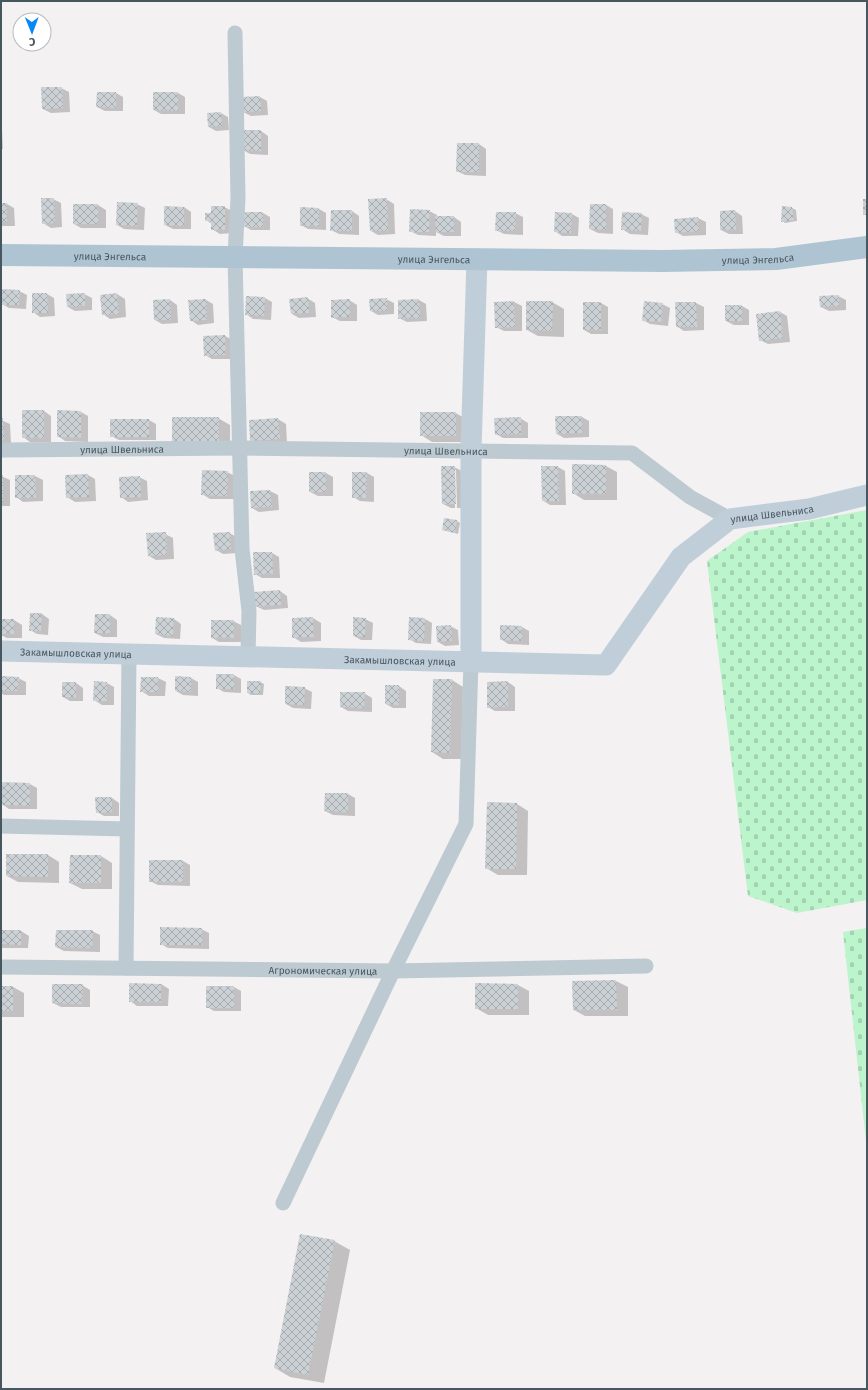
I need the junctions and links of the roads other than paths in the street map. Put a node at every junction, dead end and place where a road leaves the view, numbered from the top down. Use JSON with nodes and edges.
{"nodes":[{"id":1,"x":235,"y":33,"type":"dead end"},
{"id":2,"x":867,"y":247,"type":"edge"},
{"id":3,"x":1,"y":255,"type":"edge"},
{"id":4,"x":235,"y":257,"type":"junction"},
{"id":5,"x":477,"y":259,"type":"junction"},
{"id":6,"x":241,"y":448,"type":"junction"},
{"id":7,"x":1,"y":450,"type":"edge"},
{"id":8,"x":471,"y":450,"type":"junction"},
{"id":9,"x":867,"y":495,"type":"edge"},
{"id":10,"x":730,"y":519,"type":"junction"},
{"id":11,"x":1,"y":651,"type":"edge"},
{"id":12,"x":129,"y":653,"type":"junction"},
{"id":13,"x":248,"y":656,"type":"junction"},
{"id":14,"x":471,"y":662,"type":"junction"},
{"id":15,"x":1,"y":826,"type":"edge"},
{"id":16,"x":127,"y":830,"type":"junction"},
{"id":17,"x":646,"y":966,"type":"dead end"},
{"id":18,"x":1,"y":967,"type":"edge"},
{"id":19,"x":126,"y":968,"type":"junction"},
{"id":20,"x":393,"y":971,"type":"junction"},
{"id":21,"x":283,"y":1203,"type":"dead end"}],
"edges":[{"from":1,"to":4,"type":"street"},
{"from":2,"to":5,"type":"main road","name":"улица Энгельса"},
{"from":3,"to":4,"type":"main road","name":"улица Энгельса"},
{"from":4,"to":5,"type":"main road","name":"улица Энгельса"},
{"from":4,"to":6,"type":"street"},
{"from":5,"to":8,"type":"street"},
{"from":6,"to":7,"type":"street","name":"улица Швельниса"},
{"from":6,"to":8,"type":"street","name":"улица Швельниса"},
{"from":6,"to":13,"type":"street"},
{"from":8,"to":10,"type":"street","name":"улица Швельниса"},
{"from":8,"to":14,"type":"street"},
{"from":9,"to":10,"type":"street","name":"улица Швельниса"},
{"from":10,"to":14,"type":"street","name":"Закамышловская улица"},
{"from":11,"to":12,"type":"street","name":"Закамышловская улица"},
{"from":12,"to":13,"type":"street","name":"Закамышловская улица"},
{"from":12,"to":16,"type":"street"},
{"from":13,"to":14,"type":"street","name":"Закамышловская улица"},
{"from":14,"to":20,"type":"street"},
{"from":15,"to":16,"type":"street"},
{"from":16,"to":19,"type":"street"},
{"from":17,"to":20,"type":"street","name":"Агрономическая улица"},
{"from":18,"to":19,"type":"street","name":"Агрономическая улица"},
{"from":19,"to":20,"type":"street","name":"Агрономическая улица"},
{"from":20,"to":21,"type":"street"}]}
